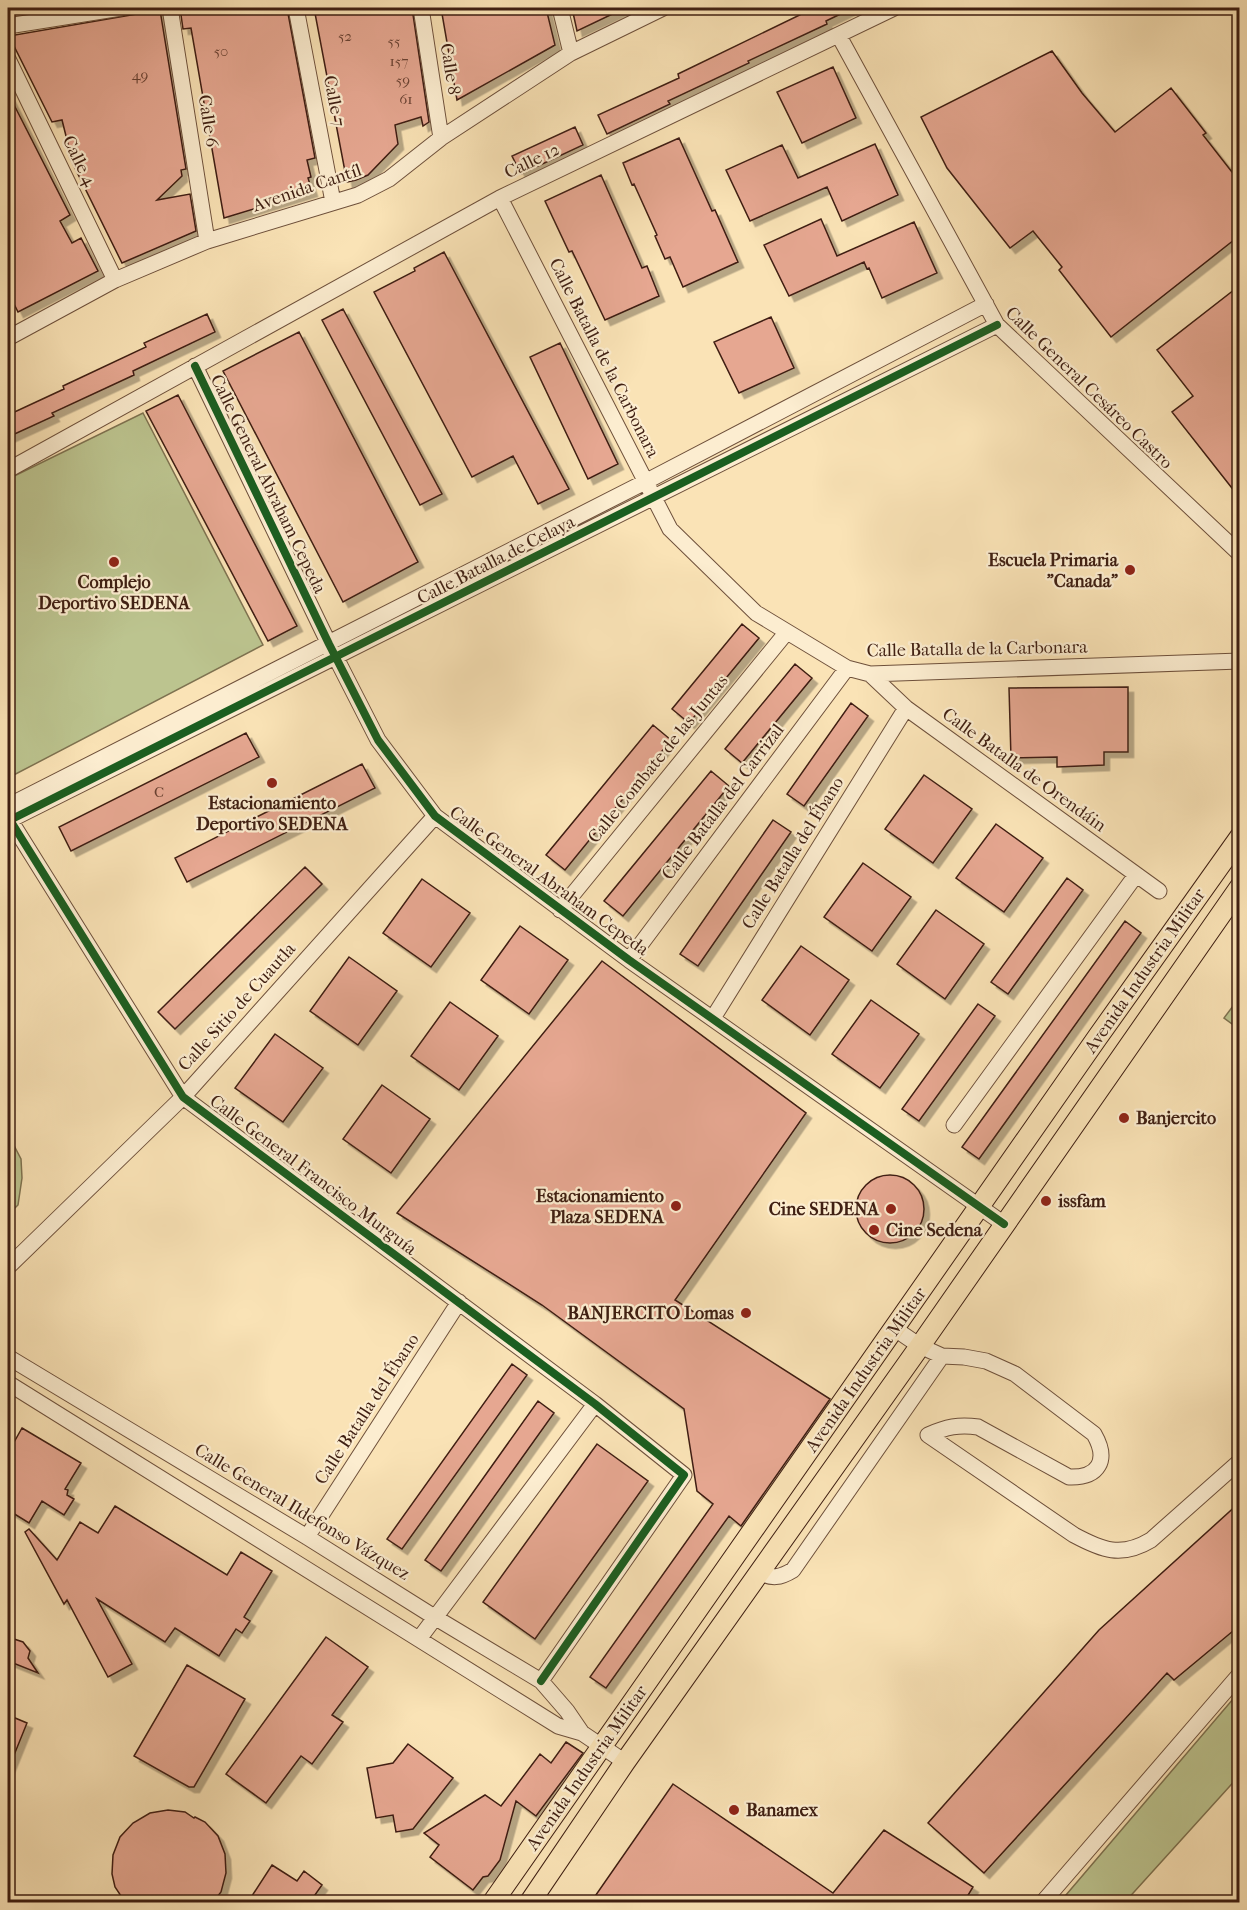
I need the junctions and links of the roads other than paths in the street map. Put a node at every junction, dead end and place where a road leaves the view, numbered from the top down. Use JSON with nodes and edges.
{"nodes":[{"id":1,"x":121,"y":8,"type":"edge"},
{"id":2,"x":170,"y":8,"type":"edge"},
{"id":3,"x":296,"y":8,"type":"edge"},
{"id":4,"x":421,"y":8,"type":"edge"},
{"id":5,"x":560,"y":8,"type":"edge"},
{"id":6,"x":663,"y":8,"type":"edge"},
{"id":7,"x":894,"y":8,"type":"edge"},
{"id":8,"x":8,"y":26,"type":"edge"},
{"id":9,"x":839,"y":36,"type":"junction"},
{"id":10,"x":570,"y":53,"type":"junction"},
{"id":11,"x":8,"y":59,"type":"edge"},
{"id":12,"x":441,"y":138,"type":"junction"},
{"id":13,"x":500,"y":198,"type":"junction"},
{"id":14,"x":333,"y":202,"type":"junction"},
{"id":15,"x":207,"y":241,"type":"junction"},
{"id":16,"x":115,"y":280,"type":"junction"},
{"id":17,"x":986,"y":304,"type":"junction"},
{"id":18,"x":997,"y":325,"type":"junction"},
{"id":19,"x":8,"y":336,"type":"edge"},
{"id":20,"x":195,"y":366,"type":"junction"},
{"id":21,"x":8,"y":470,"type":"edge"},
{"id":22,"x":645,"y":482,"type":"junction"},
{"id":23,"x":653,"y":498,"type":"junction"},
{"id":24,"x":1239,"y":554,"type":"edge"},
{"id":25,"x":786,"y":633,"type":"junction"},
{"id":26,"x":332,"y":650,"type":"junction"},
{"id":27,"x":1239,"y":661,"type":"edge"},
{"id":28,"x":847,"y":668,"type":"junction"},
{"id":29,"x":870,"y":674,"type":"junction"},
{"id":30,"x":906,"y":708,"type":"junction"},
{"id":31,"x":8,"y":816,"type":"edge"},
{"id":32,"x":435,"y":816,"type":"junction"},
{"id":33,"x":1239,"y":837,"type":"edge"},
{"id":34,"x":1136,"y":875,"type":"junction"},
{"id":35,"x":1239,"y":887,"type":"edge"},
{"id":36,"x":1159,"y":891,"type":"dead end"},
{"id":37,"x":560,"y":910,"type":"junction"},
{"id":38,"x":629,"y":960,"type":"junction"},
{"id":39,"x":713,"y":1018,"type":"junction"},
{"id":40,"x":183,"y":1097,"type":"junction"},
{"id":41,"x":954,"y":1125,"type":"dead end"},
{"id":42,"x":980,"y":1207,"type":"junction"},
{"id":43,"x":1004,"y":1224,"type":"junction"},
{"id":44,"x":8,"y":1267,"type":"edge"},
{"id":45,"x":459,"y":1302,"type":"junction"},
{"id":46,"x":894,"y":1329,"type":"junction"},
{"id":47,"x":920,"y":1346,"type":"junction"},
{"id":48,"x":942,"y":1356,"type":"junction"},
{"id":49,"x":8,"y":1357,"type":"edge"},
{"id":50,"x":8,"y":1383,"type":"edge"},
{"id":51,"x":596,"y":1404,"type":"junction"},
{"id":52,"x":1239,"y":1461,"type":"edge"},
{"id":53,"x":307,"y":1537,"type":"junction"},
{"id":54,"x":758,"y":1572,"type":"junction"},
{"id":55,"x":436,"y":1618,"type":"junction"},
{"id":56,"x":419,"y":1639,"type":"junction"},
{"id":57,"x":1239,"y":1674,"type":"edge"},
{"id":58,"x":542,"y":1681,"type":"junction"},
{"id":59,"x":567,"y":1711,"type":"junction"},
{"id":60,"x":558,"y":1725,"type":"junction"},
{"id":61,"x":582,"y":1733,"type":"junction"},
{"id":62,"x":602,"y":1746,"type":"junction"},
{"id":63,"x":625,"y":1762,"type":"junction"},
{"id":64,"x":493,"y":1902,"type":"edge"},
{"id":65,"x":530,"y":1902,"type":"edge"},
{"id":66,"x":1043,"y":1902,"type":"edge"}],
"edges":[{"from":1,"to":8,"type":"street"},
{"from":2,"to":15,"type":"street","name":"Calle 6"},
{"from":3,"to":14,"type":"street","name":"Calle 7"},
{"from":4,"to":12,"type":"street","name":"Calle 8"},
{"from":5,"to":10,"type":"street"},
{"from":6,"to":10,"type":"street","name":"Avenida Cantíl"},
{"from":7,"to":9,"type":"street","name":"Calle 12"},
{"from":9,"to":13,"type":"street","name":"Calle 12"},
{"from":9,"to":17,"type":"street","name":"Calle General Cesáreo Castro"},
{"from":10,"to":12,"type":"street","name":"Avenida Cantíl"},
{"from":11,"to":16,"type":"street","name":"Calle 4"},
{"from":12,"to":14,"type":"street","name":"Avenida Cantíl"},
{"from":13,"to":20,"type":"street","name":"Calle 12"},
{"from":13,"to":22,"type":"street","name":"Calle Batalla de la Carbonara"},
{"from":14,"to":15,"type":"street","name":"Avenida Cantíl"},
{"from":15,"to":16,"type":"street","name":"Avenida Cantíl"},
{"from":16,"to":19,"type":"street","name":"Avenida Cantíl"},
{"from":17,"to":18,"type":"street","name":"Calle General Cesáreo Castro"},
{"from":17,"to":22,"type":"street","name":"Calle Batalla de Celaya"},
{"from":18,"to":23,"type":"street","name":"Calle Batalla de Celaya"},
{"from":18,"to":24,"type":"street","name":"Calle General Cesáreo Castro"},
{"from":20,"to":21,"type":"street","name":"Calle 12"},
{"from":20,"to":26,"type":"street","name":"Calle General Abraham Cepeda"},
{"from":22,"to":23,"type":"street","name":"Calle Batalla de la Carbonara"},
{"from":22,"to":26,"type":"street","name":"Calle Batalla de Celaya"},
{"from":23,"to":25,"type":"street","name":"Calle Batalla de la Carbonara"},
{"from":23,"to":26,"type":"street","name":"Calle Batalla de Celaya"},
{"from":25,"to":28,"type":"street","name":"Calle Batalla de la Carbonara"},
{"from":25,"to":37,"type":"street","name":"Calle Combate de las Juntas"},
{"from":26,"to":31,"type":"street","name":"Calle Batalla de Celaya"},
{"from":26,"to":32,"type":"street","name":"Calle General Abraham Cepeda"},
{"from":27,"to":29,"type":"street","name":"Calle Batalla de la Carbonara"},
{"from":28,"to":29,"type":"street","name":"Calle Batalla de la Carbonara"},
{"from":28,"to":38,"type":"street","name":"Calle Batalla del Carrizal"},
{"from":29,"to":30,"type":"street","name":"Calle Batalla de Orendáin"},
{"from":30,"to":34,"type":"street","name":"Calle Batalla de Orendáin"},
{"from":30,"to":39,"type":"street","name":"Calle Batalla del Ébano"},
{"from":31,"to":40,"type":"street","name":"Calle General Francisco Murguía"},
{"from":32,"to":37,"type":"street","name":"Calle General Abraham Cepeda"},
{"from":32,"to":40,"type":"street","name":"Calle Sitio de Cuautla"},
{"from":33,"to":42,"type":"main road","name":"Avenida Industria Militar"},
{"from":34,"to":36,"type":"street","name":"Calle Batalla de Orendáin"},
{"from":34,"to":41,"type":"street"},
{"from":35,"to":43,"type":"main road","name":"Avenida Industria Militar"},
{"from":37,"to":38,"type":"street","name":"Calle General Abraham Cepeda"},
{"from":38,"to":39,"type":"street","name":"Calle General Abraham Cepeda"},
{"from":39,"to":42,"type":"street","name":"Calle General Abraham Cepeda"},
{"from":40,"to":44,"type":"street","name":"Calle Sitio de Cuautla"},
{"from":40,"to":45,"type":"street","name":"Calle General Francisco Murguía"},
{"from":42,"to":43,"type":"street","name":"Calle General Abraham Cepeda"},
{"from":42,"to":46,"type":"main road","name":"Avenida Industria Militar"},
{"from":43,"to":47,"type":"main road","name":"Avenida Industria Militar"},
{"from":45,"to":51,"type":"street","name":"Calle General Francisco Murguía"},
{"from":45,"to":53,"type":"street","name":"Calle Batalla del Ébano"},
{"from":46,"to":47,"type":"street"},
{"from":46,"to":62,"type":"main road","name":"Avenida Industria Militar"},
{"from":47,"to":48,"type":"street"},
{"from":47,"to":54,"type":"main road","name":"Avenida Industria Militar"},
{"from":48,"to":52,"type":"street"},
{"from":48,"to":54,"type":"street"},
{"from":49,"to":53,"type":"street","name":"Calle General Ildefonso Vázquez"},
{"from":50,"to":56,"type":"street","name":"Calle General Ildefonso Vázquez"},
{"from":51,"to":55,"type":"street"},
{"from":51,"to":58,"type":"street","name":"Calle General Francisco Murguía"},
{"from":53,"to":55,"type":"street","name":"Calle General Ildefonso Vázquez"},
{"from":54,"to":63,"type":"main road","name":"Avenida Industria Militar"},
{"from":55,"to":56,"type":"street"},
{"from":55,"to":58,"type":"street","name":"Calle General Ildefonso Vázquez"},
{"from":56,"to":60,"type":"street","name":"Calle General Ildefonso Vázquez"},
{"from":57,"to":66,"type":"street"},
{"from":58,"to":59,"type":"street","name":"Calle General Ildefonso Vázquez"},
{"from":59,"to":60,"type":"street"},
{"from":59,"to":61,"type":"street","name":"Calle General Ildefonso Vázquez"},
{"from":60,"to":61,"type":"street","name":"Calle General Ildefonso Vázquez"},
{"from":61,"to":62,"type":"street","name":"Calle General Ildefonso Vázquez"},
{"from":62,"to":63,"type":"street","name":"Calle General Ildefonso Vázquez"},
{"from":62,"to":64,"type":"main road","name":"Avenida Industria Militar"},
{"from":63,"to":65,"type":"main road","name":"Avenida Industria Militar"}]}
